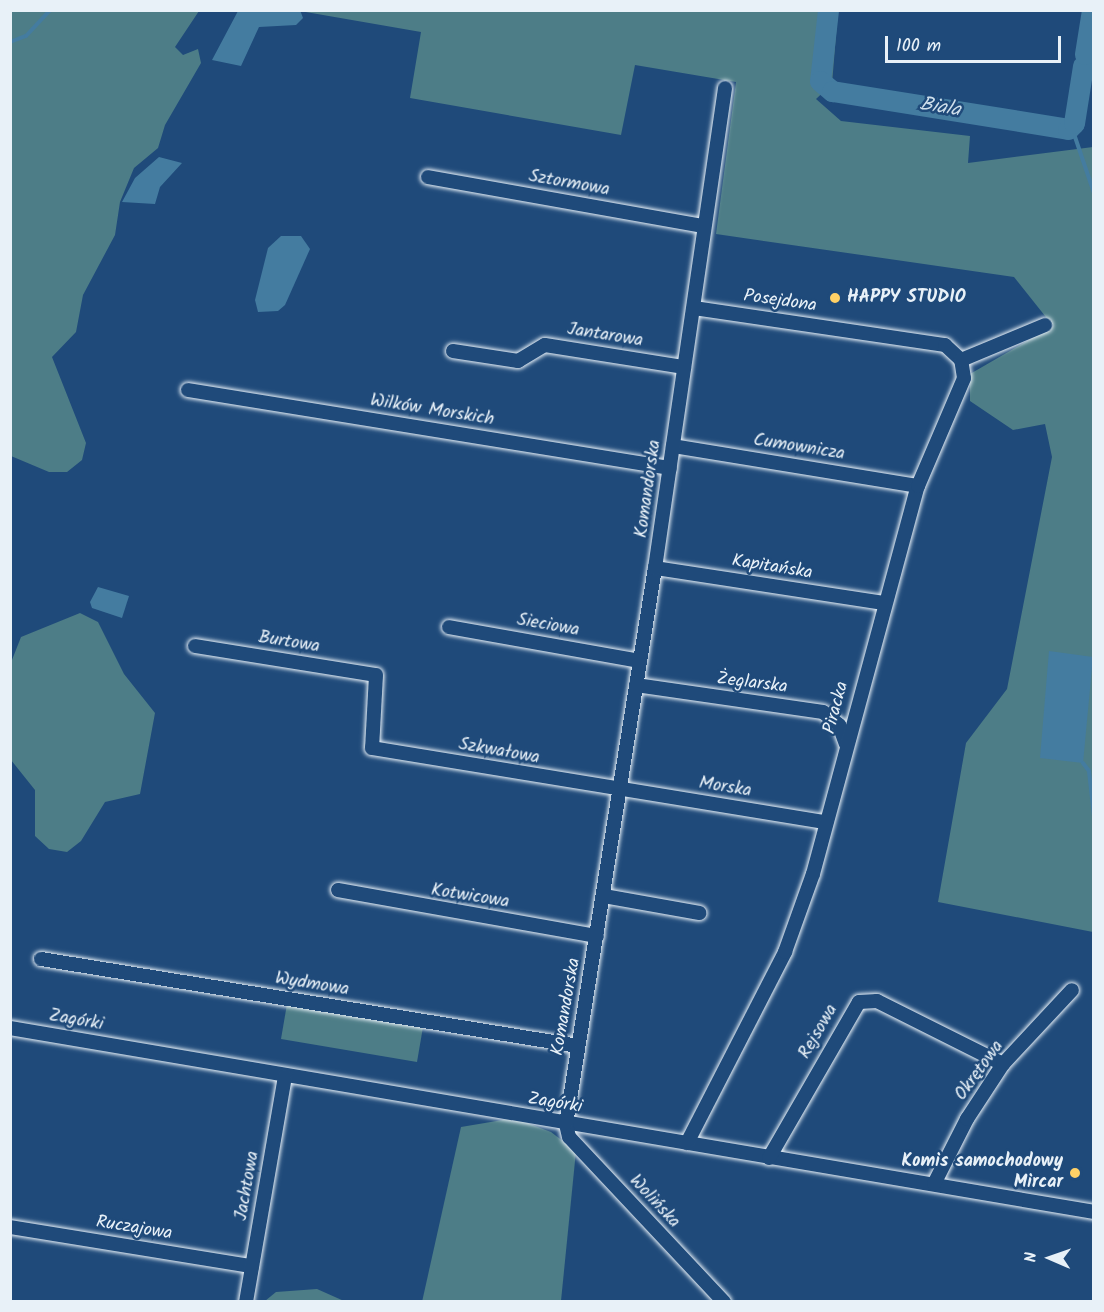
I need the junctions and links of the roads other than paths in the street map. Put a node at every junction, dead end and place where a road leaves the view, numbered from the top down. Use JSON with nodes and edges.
{"nodes":[{"id":1,"x":725,"y":88,"type":"dead end"},
{"id":2,"x":428,"y":177,"type":"dead end"},
{"id":3,"x":704,"y":226,"type":"junction"},
{"id":4,"x":694,"y":308,"type":"junction"},
{"id":5,"x":1045,"y":325,"type":"dead end"},
{"id":6,"x":453,"y":351,"type":"dead end"},
{"id":7,"x":960,"y":360,"type":"junction"},
{"id":8,"x":684,"y":367,"type":"junction"},
{"id":9,"x":188,"y":390,"type":"dead end"},
{"id":10,"x":673,"y":446,"type":"junction"},
{"id":11,"x":670,"y":468,"type":"junction"},
{"id":12,"x":918,"y":486,"type":"junction"},
{"id":13,"x":655,"y":568,"type":"junction"},
{"id":14,"x":883,"y":603,"type":"junction"},
{"id":15,"x":449,"y":627,"type":"dead end"},
{"id":16,"x":195,"y":646,"type":"dead end"},
{"id":17,"x":640,"y":661,"type":"junction"},
{"id":18,"x":636,"y":685,"type":"junction"},
{"id":19,"x":846,"y":744,"type":"junction"},
{"id":20,"x":372,"y":748,"type":"joint"},
{"id":21,"x":620,"y":791,"type":"junction"},
{"id":22,"x":824,"y":822,"type":"junction"},
{"id":23,"x":338,"y":890,"type":"dead end"},
{"id":24,"x":604,"y":896,"type":"junction"},
{"id":25,"x":699,"y":913,"type":"dead end"},
{"id":26,"x":597,"y":936,"type":"junction"},
{"id":27,"x":41,"y":959,"type":"dead end"},
{"id":28,"x":1072,"y":990,"type":"dead end"},
{"id":29,"x":10,"y":1028,"type":"edge"},
{"id":30,"x":578,"y":1046,"type":"junction"},
{"id":31,"x":1003,"y":1064,"type":"junction"},
{"id":32,"x":285,"y":1076,"type":"junction"},
{"id":33,"x":567,"y":1124,"type":"junction"},
{"id":34,"x":687,"y":1143,"type":"junction"},
{"id":35,"x":770,"y":1158,"type":"junction"},
{"id":36,"x":934,"y":1184,"type":"junction"},
{"id":37,"x":1094,"y":1212,"type":"edge"},
{"id":38,"x":10,"y":1227,"type":"edge"},
{"id":39,"x":252,"y":1266,"type":"junction"},
{"id":40,"x":246,"y":1302,"type":"edge"},
{"id":41,"x":724,"y":1302,"type":"edge"}],
"edges":[{"from":1,"to":3,"type":"street","name":"Komandorska"},
{"from":2,"to":3,"type":"street","name":"Sztormowa"},
{"from":3,"to":4,"type":"street","name":"Komandorska"},
{"from":4,"to":7,"type":"street","name":"Posejdona"},
{"from":4,"to":8,"type":"street","name":"Komandorska"},
{"from":5,"to":7,"type":"street"},
{"from":6,"to":8,"type":"street","name":"Jantarowa"},
{"from":7,"to":12,"type":"street","name":"Piracka"},
{"from":8,"to":10,"type":"street","name":"Komandorska"},
{"from":9,"to":11,"type":"street","name":"Wilków Morskich"},
{"from":10,"to":11,"type":"street","name":"Komandorska"},
{"from":10,"to":12,"type":"street","name":"Cumownicza"},
{"from":11,"to":13,"type":"street","name":"Komandorska"},
{"from":12,"to":14,"type":"street","name":"Piracka"},
{"from":13,"to":14,"type":"street","name":"Kapitańska"},
{"from":13,"to":17,"type":"street","name":"Komandorska"},
{"from":14,"to":19,"type":"street","name":"Piracka"},
{"from":15,"to":17,"type":"street","name":"Sieciowa"},
{"from":16,"to":20,"type":"street","name":"Burtowa"},
{"from":17,"to":18,"type":"street","name":"Komandorska"},
{"from":18,"to":19,"type":"street","name":"Żeglarska"},
{"from":18,"to":21,"type":"street","name":"Komandorska"},
{"from":19,"to":22,"type":"street","name":"Piracka"},
{"from":20,"to":21,"type":"street","name":"Szkwałowa"},
{"from":21,"to":22,"type":"street","name":"Morska"},
{"from":21,"to":24,"type":"street","name":"Komandorska"},
{"from":22,"to":34,"type":"street","name":"Piracka"},
{"from":23,"to":26,"type":"street","name":"Kotwicowa"},
{"from":24,"to":25,"type":"street"},
{"from":24,"to":26,"type":"street","name":"Komandorska"},
{"from":26,"to":30,"type":"street","name":"Komandorska"},
{"from":27,"to":30,"type":"street","name":"Wydmowa"},
{"from":28,"to":31,"type":"street","name":"Okrętowa"},
{"from":29,"to":32,"type":"street","name":"Zagórki"},
{"from":30,"to":33,"type":"street","name":"Komandorska"},
{"from":31,"to":35,"type":"street","name":"Rejsowa"},
{"from":31,"to":36,"type":"street","name":"Okrętowa"},
{"from":32,"to":33,"type":"street","name":"Zagórki"},
{"from":32,"to":39,"type":"street","name":"Jachtowa"},
{"from":33,"to":34,"type":"street","name":"Zagórki"},
{"from":33,"to":41,"type":"street","name":"Wolińska"},
{"from":34,"to":35,"type":"street","name":"Zagórki"},
{"from":35,"to":36,"type":"street","name":"Zagórki"},
{"from":36,"to":37,"type":"street","name":"Zagórki"},
{"from":38,"to":39,"type":"street","name":"Ruczajowa"},
{"from":39,"to":40,"type":"street","name":"Jachtowa"}]}
